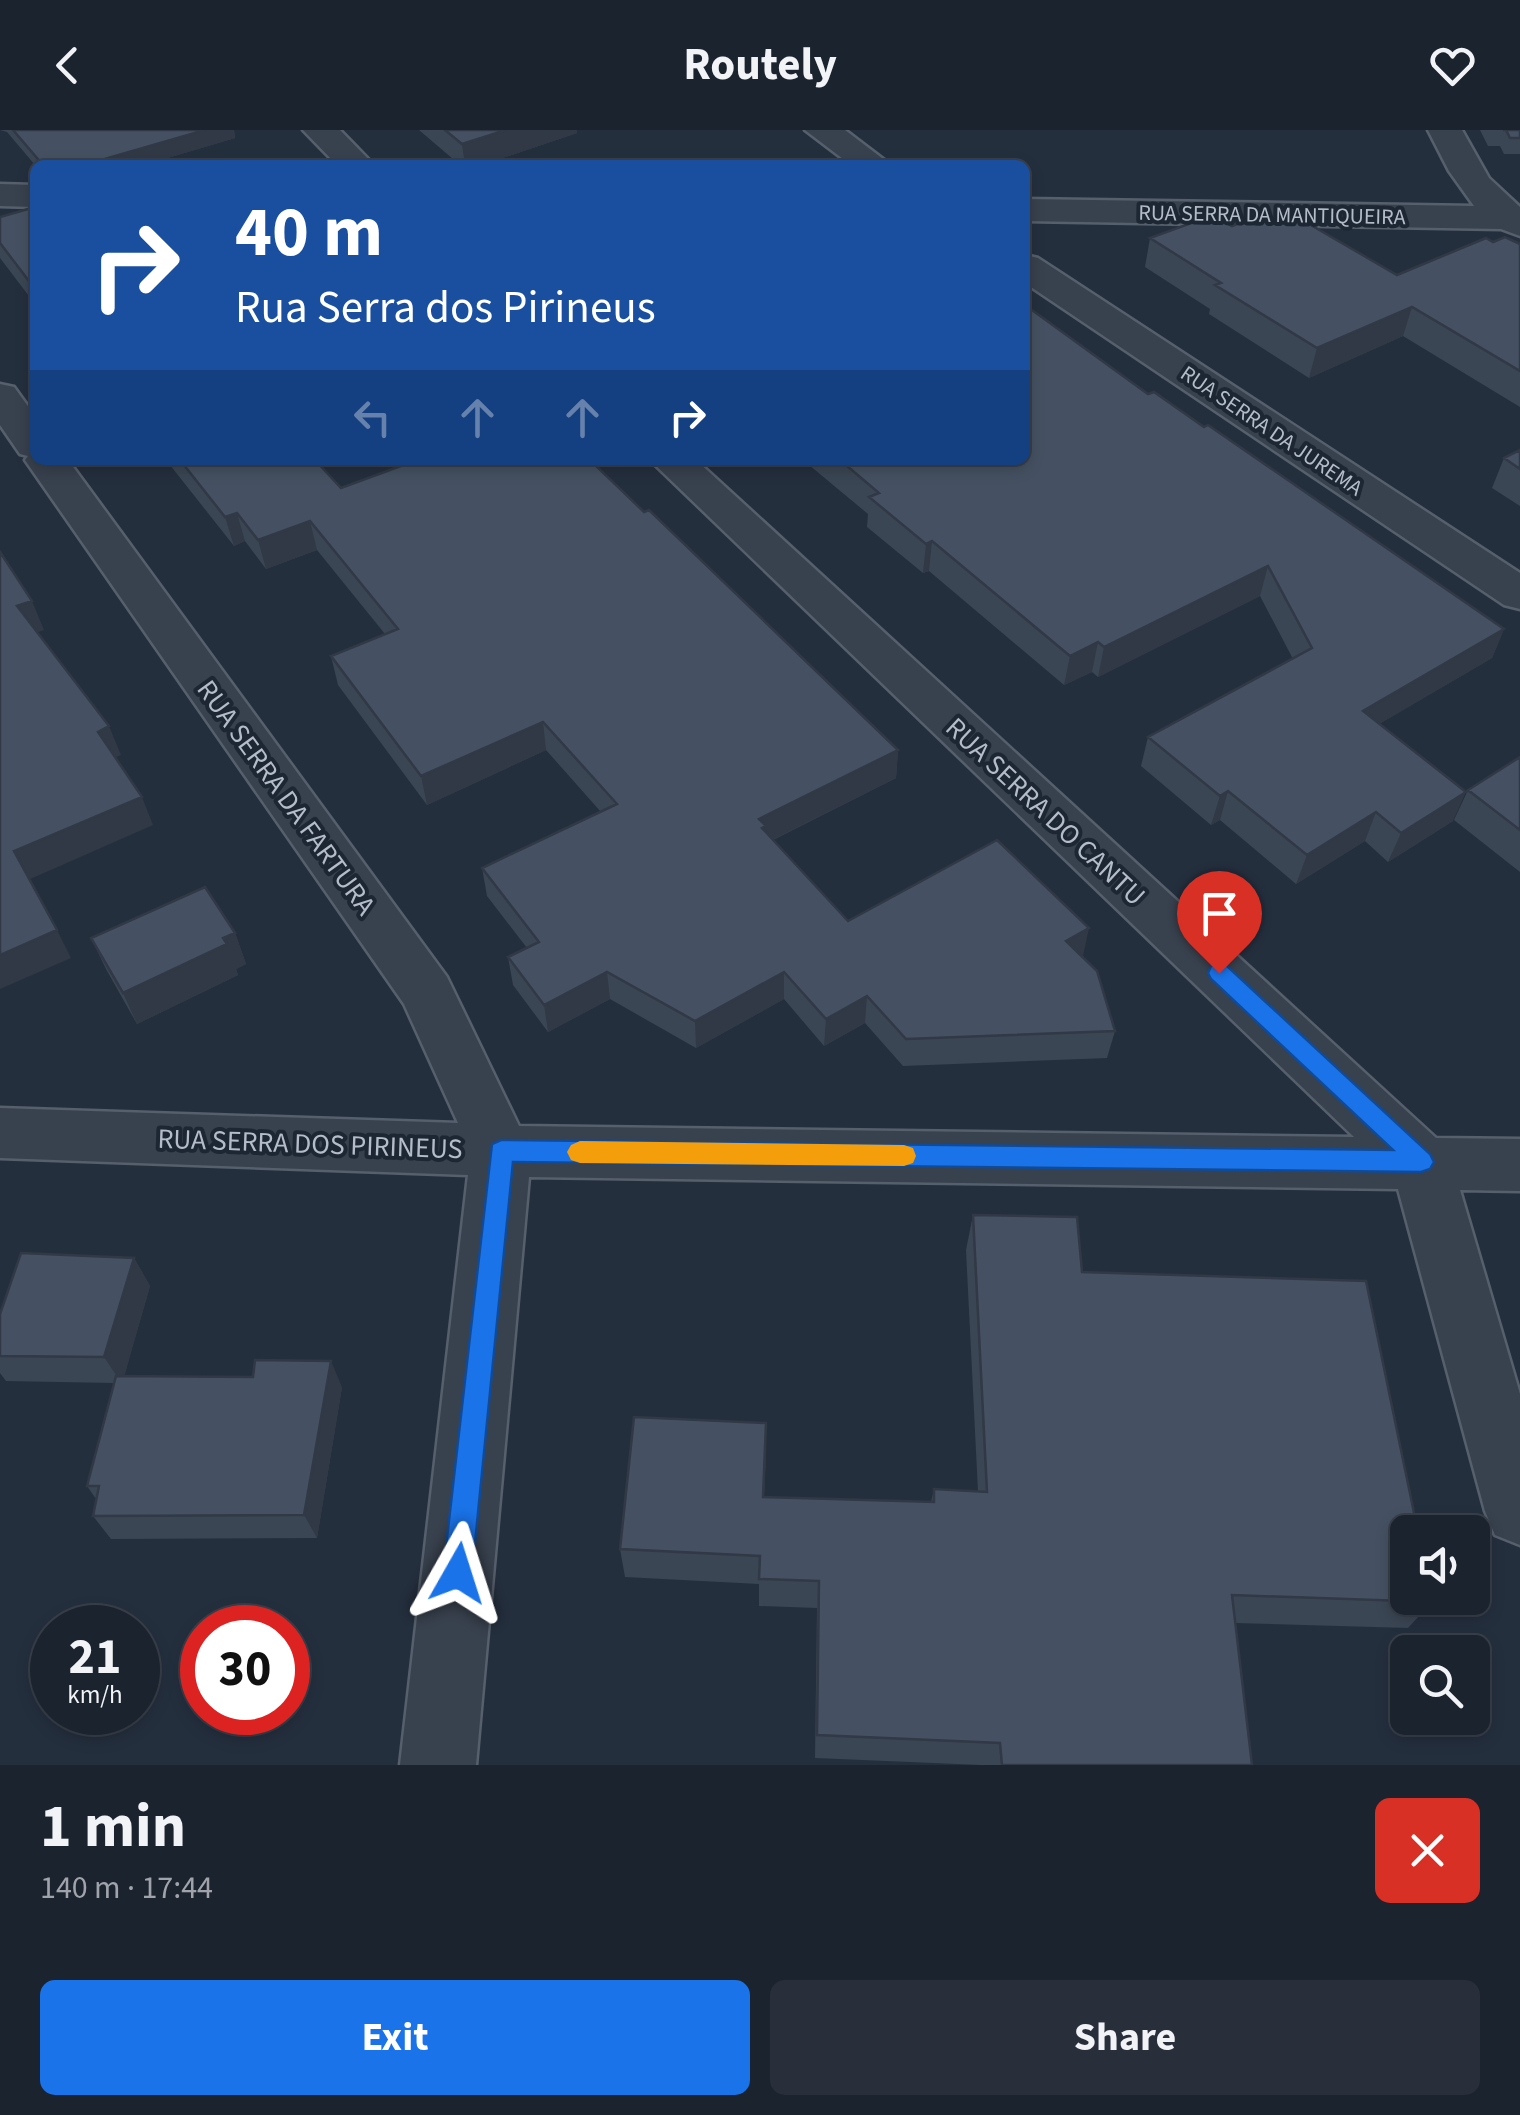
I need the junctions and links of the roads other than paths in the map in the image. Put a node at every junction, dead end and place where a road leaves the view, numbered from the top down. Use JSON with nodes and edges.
{"nodes":[{"id":1,"x":320,"y":130,"type":"edge"},
{"id":2,"x":822,"y":130,"type":"edge"},
{"id":3,"x":1445,"y":130,"type":"edge"},
{"id":4,"x":351,"y":160,"type":"edge"},
{"id":5,"x":867,"y":160,"type":"edge"},
{"id":6,"x":0,"y":195,"type":"edge"},
{"id":7,"x":30,"y":196,"type":"edge"},
{"id":8,"x":1030,"y":210,"type":"edge"},
{"id":9,"x":1516,"y":220,"type":"edge"},
{"id":10,"x":1030,"y":269,"type":"edge"},
{"id":11,"x":0,"y":396,"type":"edge"},
{"id":12,"x":30,"y":438,"type":"edge"},
{"id":13,"x":50,"y":465,"type":"edge"},
{"id":14,"x":676,"y":465,"type":"edge"},
{"id":15,"x":1520,"y":594,"type":"edge"},
{"id":16,"x":0,"y":1133,"type":"edge"},
{"id":17,"x":501,"y":1151,"type":"junction"},
{"id":18,"x":1421,"y":1162,"type":"junction"},
{"id":19,"x":1520,"y":1165,"type":"edge"},
{"id":20,"x":1520,"y":1511,"type":"edge"},
{"id":21,"x":438,"y":1765,"type":"edge"}],
"edges":[{"from":1,"to":4,"type":"street"},
{"from":2,"to":5,"type":"street"},
{"from":3,"to":9,"type":"street"},
{"from":6,"to":7,"type":"street"},
{"from":8,"to":9,"type":"street","name":"RUA SERRA DA MANTIQUEIRA"},
{"from":10,"to":15,"type":"street","name":"RUA SERRA DA JUREMA"},
{"from":11,"to":12,"type":"street"},
{"from":13,"to":17,"type":"street","name":"RUA SERRA DA FARTURA"},
{"from":14,"to":18,"type":"street","name":"RUA SERRA DO CANTU"},
{"from":16,"to":17,"type":"street","name":"RUA SERRA DOS PIRINEUS"},
{"from":17,"to":18,"type":"street","name":"RUA SERRA DOS PIRINEUS"},
{"from":17,"to":21,"type":"street"},
{"from":18,"to":19,"type":"street","name":"RUA SERRA DOS PIRINEUS"},
{"from":18,"to":20,"type":"street"}]}
